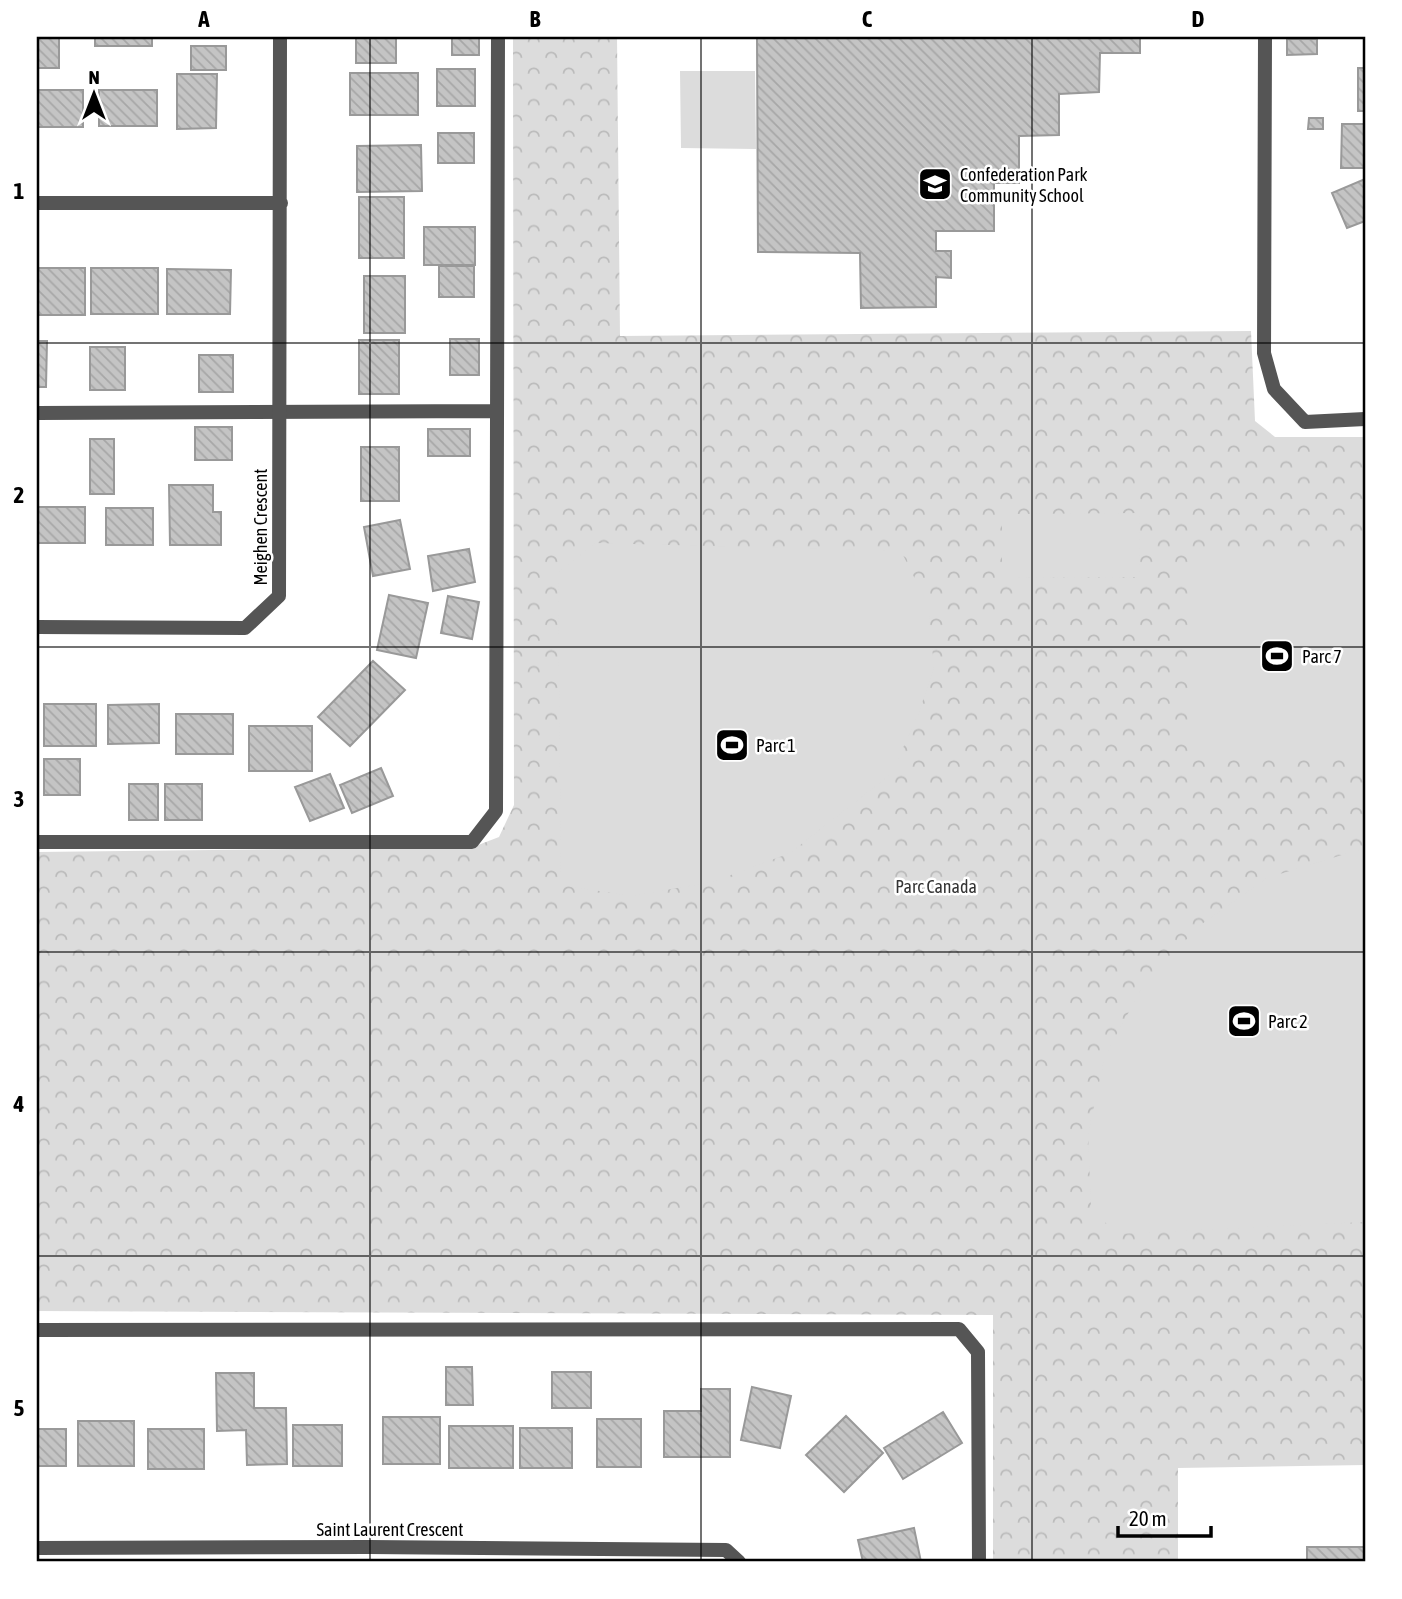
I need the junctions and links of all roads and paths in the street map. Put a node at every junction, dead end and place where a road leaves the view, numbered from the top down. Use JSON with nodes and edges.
{"nodes":[{"id":1,"x":280,"y":37,"type":"edge"},
{"id":2,"x":498,"y":37,"type":"edge"},
{"id":3,"x":1265,"y":37,"type":"edge"},
{"id":4,"x":37,"y":203,"type":"edge"},
{"id":5,"x":281,"y":203,"type":"junction"},
{"id":6,"x":497,"y":411,"type":"junction"},
{"id":7,"x":37,"y":413,"type":"edge"},
{"id":8,"x":280,"y":413,"type":"junction"},
{"id":9,"x":1365,"y":419,"type":"edge"},
{"id":10,"x":37,"y":627,"type":"edge"},
{"id":11,"x":37,"y":842,"type":"edge"},
{"id":12,"x":37,"y":1330,"type":"edge"},
{"id":13,"x":37,"y":1548,"type":"edge"},
{"id":14,"x":738,"y":1562,"type":"edge"},
{"id":15,"x":979,"y":1562,"type":"edge"}],
"edges":[{"from":1,"to":5,"type":"street","name":"Meighen Crescent"},
{"from":2,"to":6,"type":"street"},
{"from":3,"to":9,"type":"street"},
{"from":4,"to":5,"type":"street"},
{"from":5,"to":8,"type":"street","name":"Meighen Crescent"},
{"from":6,"to":8,"type":"street"},
{"from":6,"to":11,"type":"street"},
{"from":7,"to":8,"type":"street"},
{"from":8,"to":10,"type":"street","name":"Meighen Crescent"},
{"from":12,"to":15,"type":"street"},
{"from":13,"to":14,"type":"street","name":"Saint Laurent Crescent"}]}
